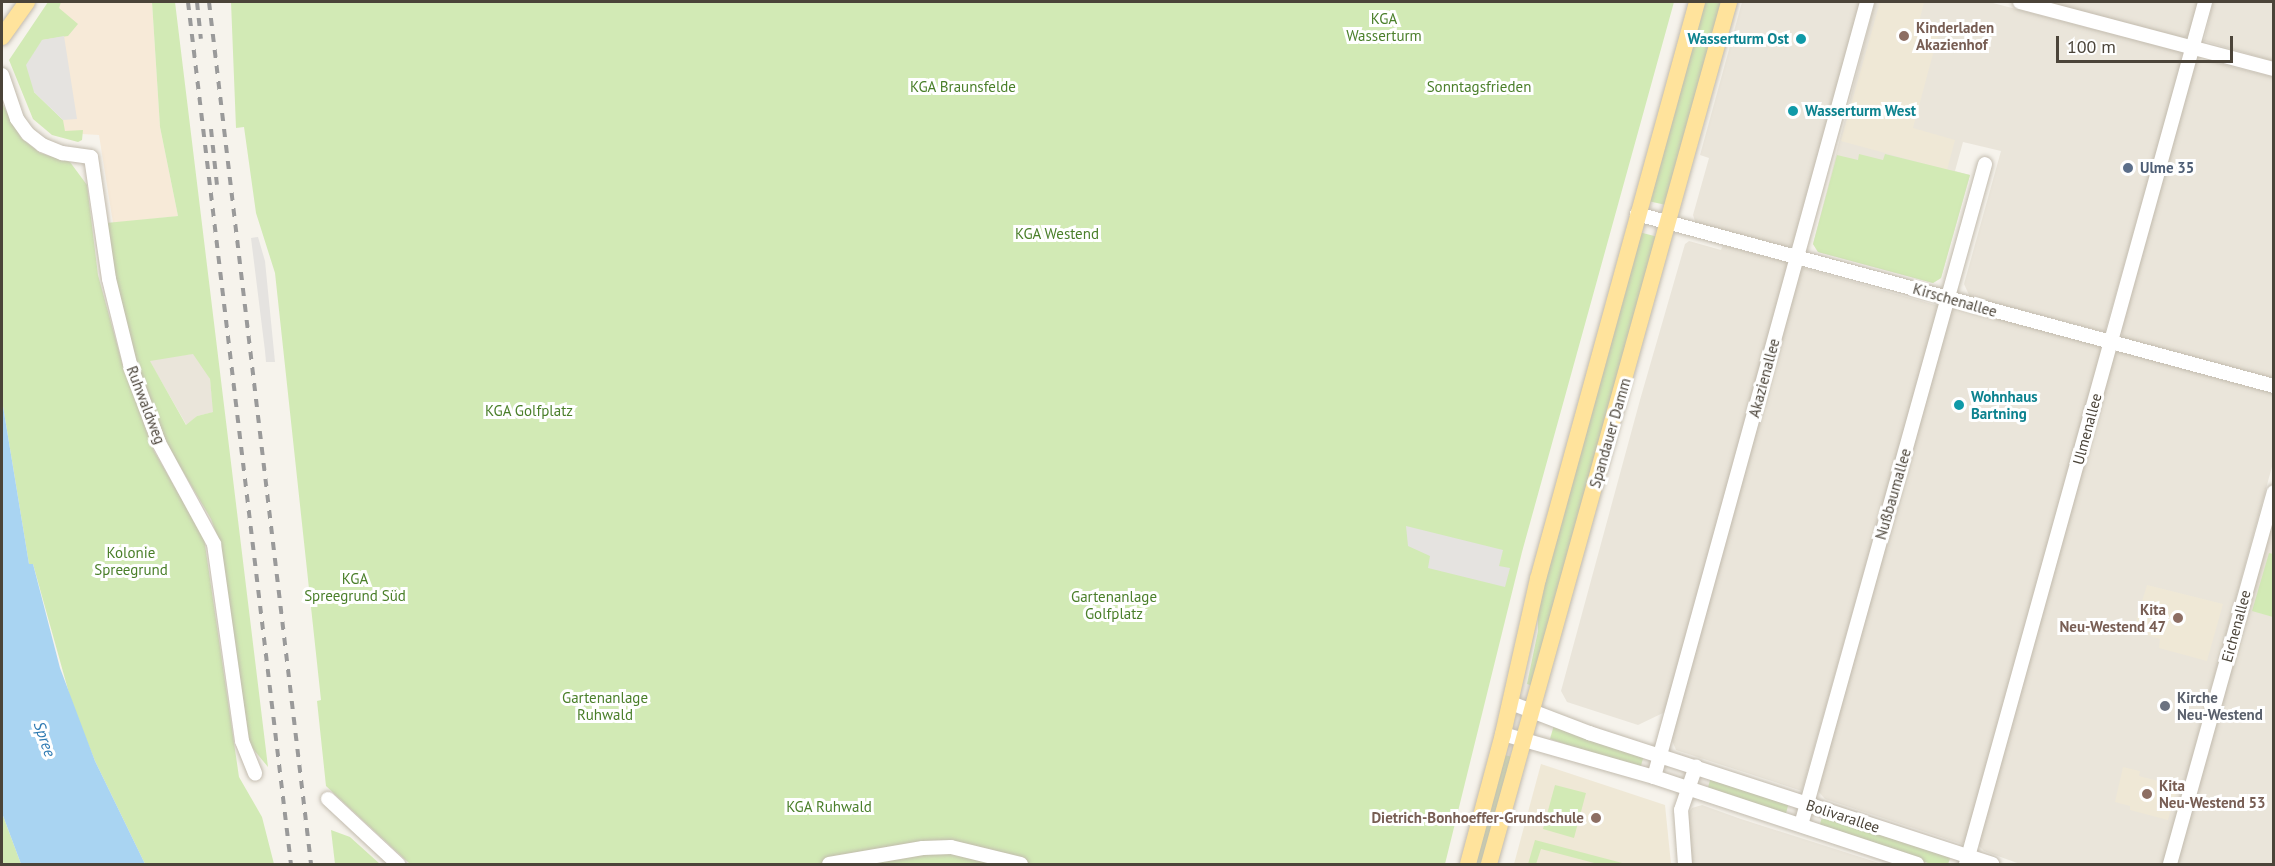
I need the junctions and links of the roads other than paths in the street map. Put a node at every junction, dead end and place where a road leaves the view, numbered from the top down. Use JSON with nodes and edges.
{"nodes":[{"id":1,"x":27,"y":2,"type":"edge"},
{"id":2,"x":1696,"y":2,"type":"edge"},
{"id":3,"x":1729,"y":2,"type":"edge"},
{"id":4,"x":1867,"y":2,"type":"edge"},
{"id":5,"x":2026,"y":2,"type":"edge"},
{"id":6,"x":2205,"y":2,"type":"edge"},
{"id":7,"x":2,"y":37,"type":"edge"},
{"id":8,"x":2193,"y":47,"type":"junction"},
{"id":9,"x":2274,"y":69,"type":"edge"},
{"id":10,"x":2,"y":75,"type":"edge"},
{"id":11,"x":1985,"y":164,"type":"dead end"},
{"id":12,"x":1637,"y":214,"type":"junction"},
{"id":13,"x":1668,"y":222,"type":"junction"},
{"id":14,"x":1797,"y":257,"type":"junction"},
{"id":15,"x":1948,"y":299,"type":"junction"},
{"id":16,"x":2111,"y":342,"type":"junction"},
{"id":17,"x":2274,"y":386,"type":"edge"},
{"id":18,"x":2274,"y":492,"type":"edge"},
{"id":19,"x":1510,"y":703,"type":"junction"},
{"id":20,"x":1533,"y":710,"type":"junction"},
{"id":21,"x":1503,"y":734,"type":"junction"},
{"id":22,"x":1524,"y":739,"type":"junction"},
{"id":23,"x":1661,"y":754,"type":"junction"},
{"id":24,"x":1696,"y":766,"type":"junction"},
{"id":25,"x":255,"y":773,"type":"dead end"},
{"id":26,"x":1654,"y":777,"type":"junction"},
{"id":27,"x":1688,"y":789,"type":"junction"},
{"id":28,"x":328,"y":799,"type":"dead end"},
{"id":29,"x":1807,"y":804,"type":"junction"},
{"id":30,"x":1801,"y":825,"type":"junction"},
{"id":31,"x":1967,"y":860,"type":"edge"},
{"id":32,"x":398,"y":864,"type":"edge"},
{"id":33,"x":829,"y":864,"type":"edge"},
{"id":34,"x":1021,"y":864,"type":"edge"},
{"id":35,"x":1468,"y":864,"type":"edge"},
{"id":36,"x":1489,"y":864,"type":"edge"},
{"id":37,"x":1685,"y":864,"type":"edge"},
{"id":38,"x":1917,"y":864,"type":"edge"},
{"id":39,"x":1992,"y":864,"type":"edge"},
{"id":40,"x":2170,"y":864,"type":"edge"}],
"edges":[{"from":1,"to":7,"type":"main road"},
{"from":2,"to":12,"type":"main road","name":"Spandauer Damm"},
{"from":3,"to":13,"type":"main road","name":"Spandauer Damm"},
{"from":4,"to":14,"type":"street","name":"Akazienallee"},
{"from":5,"to":8,"type":"street"},
{"from":6,"to":8,"type":"street","name":"Ulmenallee"},
{"from":8,"to":9,"type":"street"},
{"from":8,"to":16,"type":"street","name":"Ulmenallee"},
{"from":10,"to":25,"type":"street","name":"Ruhwaldweg"},
{"from":11,"to":15,"type":"street","name":"Nußbaumallee"},
{"from":12,"to":13,"type":"street","name":"Kirschenallee"},
{"from":12,"to":19,"type":"main road","name":"Spandauer Damm"},
{"from":13,"to":14,"type":"street","name":"Kirschenallee"},
{"from":13,"to":20,"type":"main road","name":"Spandauer Damm"},
{"from":14,"to":15,"type":"street","name":"Kirschenallee"},
{"from":14,"to":23,"type":"street","name":"Akazienallee"},
{"from":15,"to":16,"type":"street","name":"Kirschenallee"},
{"from":15,"to":29,"type":"street","name":"Nußbaumallee"},
{"from":16,"to":17,"type":"street","name":"Kirschenallee"},
{"from":16,"to":31,"type":"street","name":"Ulmenallee"},
{"from":18,"to":40,"type":"street","name":"Eichenallee"},
{"from":19,"to":20,"type":"street","name":"Bolivarallee"},
{"from":19,"to":21,"type":"main road","name":"Spandauer Damm"},
{"from":20,"to":22,"type":"main road","name":"Spandauer Damm"},
{"from":20,"to":23,"type":"street","name":"Bolivarallee"},
{"from":21,"to":22,"type":"street","name":"Bolivarallee"},
{"from":21,"to":35,"type":"main road","name":"Spandauer Damm"},
{"from":22,"to":26,"type":"street","name":"Bolivarallee"},
{"from":22,"to":36,"type":"main road","name":"Spandauer Damm"},
{"from":23,"to":24,"type":"street","name":"Bolivarallee"},
{"from":23,"to":26,"type":"street"},
{"from":24,"to":27,"type":"street"},
{"from":24,"to":29,"type":"street","name":"Bolivarallee"},
{"from":26,"to":27,"type":"street","name":"Bolivarallee"},
{"from":27,"to":30,"type":"street","name":"Bolivarallee"},
{"from":27,"to":37,"type":"street"},
{"from":28,"to":32,"type":"street"},
{"from":29,"to":30,"type":"street","name":"Nußbaumallee"},
{"from":29,"to":31,"type":"street","name":"Bolivarallee"},
{"from":30,"to":38,"type":"street","name":"Bolivarallee"},
{"from":31,"to":39,"type":"street","name":"Bolivarallee"},
{"from":33,"to":34,"type":"street"}]}
